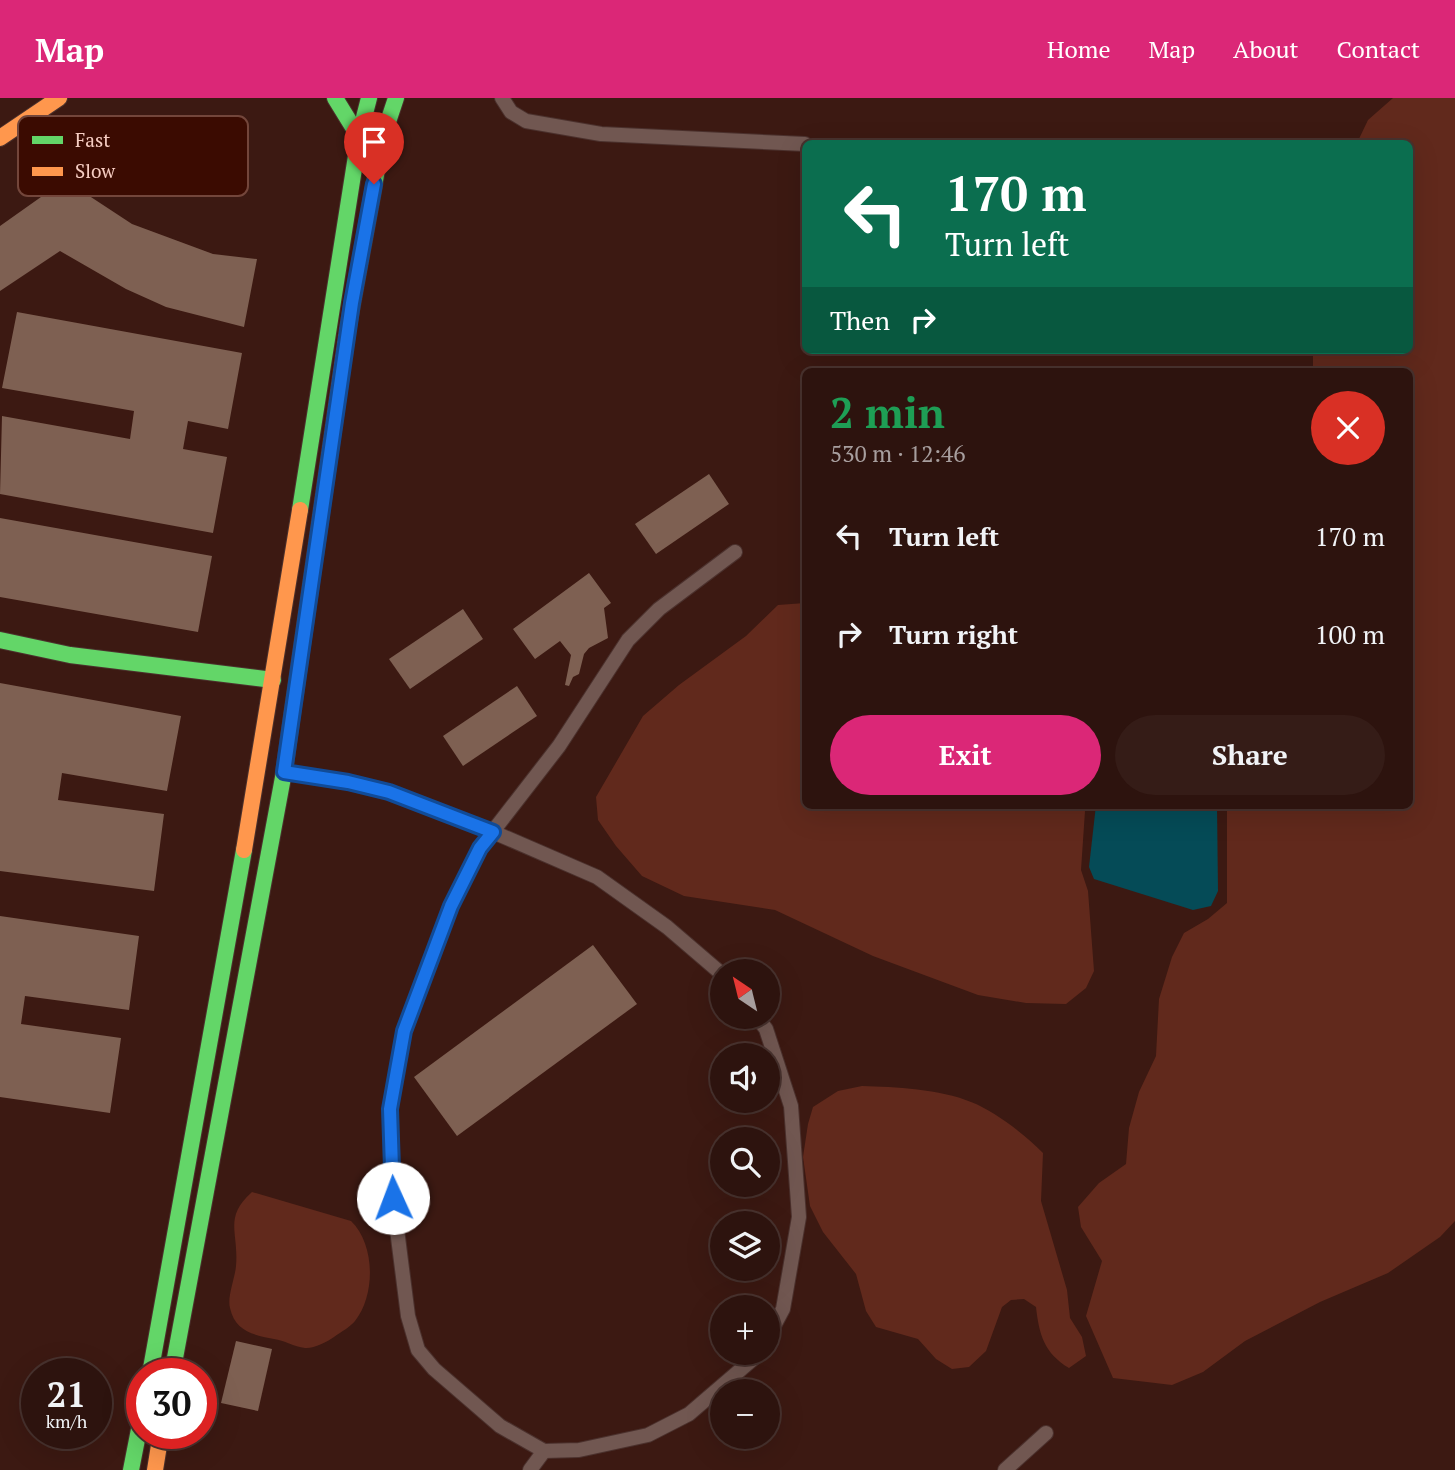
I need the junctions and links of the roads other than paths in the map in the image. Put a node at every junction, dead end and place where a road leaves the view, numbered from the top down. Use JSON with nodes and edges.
{"nodes":[{"id":1,"x":59,"y":98,"type":"edge"},
{"id":2,"x":335,"y":98,"type":"edge"},
{"id":3,"x":369,"y":98,"type":"edge"},
{"id":4,"x":396,"y":98,"type":"edge"},
{"id":5,"x":502,"y":98,"type":"edge"},
{"id":6,"x":32,"y":116,"type":"edge"},
{"id":7,"x":18,"y":126,"type":"edge"},
{"id":8,"x":359,"y":136,"type":"junction"},
{"id":9,"x":0,"y":138,"type":"edge"},
{"id":10,"x":802,"y":144,"type":"edge"},
{"id":11,"x":735,"y":552,"type":"dead end"},
{"id":12,"x":0,"y":640,"type":"edge"},
{"id":13,"x":273,"y":680,"type":"junction"},
{"id":14,"x":284,"y":772,"type":"junction"},
{"id":15,"x":493,"y":832,"type":"junction"},
{"id":16,"x":710,"y":964,"type":"edge"},
{"id":17,"x":766,"y":1029,"type":"edge"},
{"id":18,"x":780,"y":1315,"type":"edge"},
{"id":19,"x":152,"y":1358,"type":"edge"},
{"id":20,"x":175,"y":1358,"type":"edge"},
{"id":21,"x":746,"y":1365,"type":"edge"},
{"id":22,"x":1046,"y":1433,"type":"dead end"},
{"id":23,"x":135,"y":1449,"type":"edge"},
{"id":24,"x":159,"y":1449,"type":"edge"},
{"id":25,"x":544,"y":1451,"type":"junction"},
{"id":26,"x":131,"y":1470,"type":"edge"},
{"id":27,"x":155,"y":1470,"type":"edge"},
{"id":28,"x":530,"y":1470,"type":"edge"},
{"id":29,"x":543,"y":1470,"type":"edge"},
{"id":30,"x":1005,"y":1470,"type":"edge"}],
"edges":[{"from":1,"to":6,"type":"main road"},
{"from":2,"to":8,"type":"main road"},
{"from":3,"to":8,"type":"main road"},
{"from":4,"to":14,"type":"main road"},
{"from":5,"to":10,"type":"street"},
{"from":7,"to":9,"type":"main road"},
{"from":8,"to":13,"type":"main road"},
{"from":11,"to":15,"type":"street"},
{"from":12,"to":13,"type":"main road"},
{"from":13,"to":19,"type":"main road"},
{"from":14,"to":15,"type":"street"},
{"from":14,"to":20,"type":"main road"},
{"from":15,"to":16,"type":"street"},
{"from":15,"to":25,"type":"street"},
{"from":17,"to":18,"type":"street"},
{"from":21,"to":25,"type":"street"},
{"from":22,"to":30,"type":"street"},
{"from":23,"to":26,"type":"main road"},
{"from":24,"to":27,"type":"main road"},
{"from":25,"to":28,"type":"street"},
{"from":25,"to":29,"type":"street"}]}
